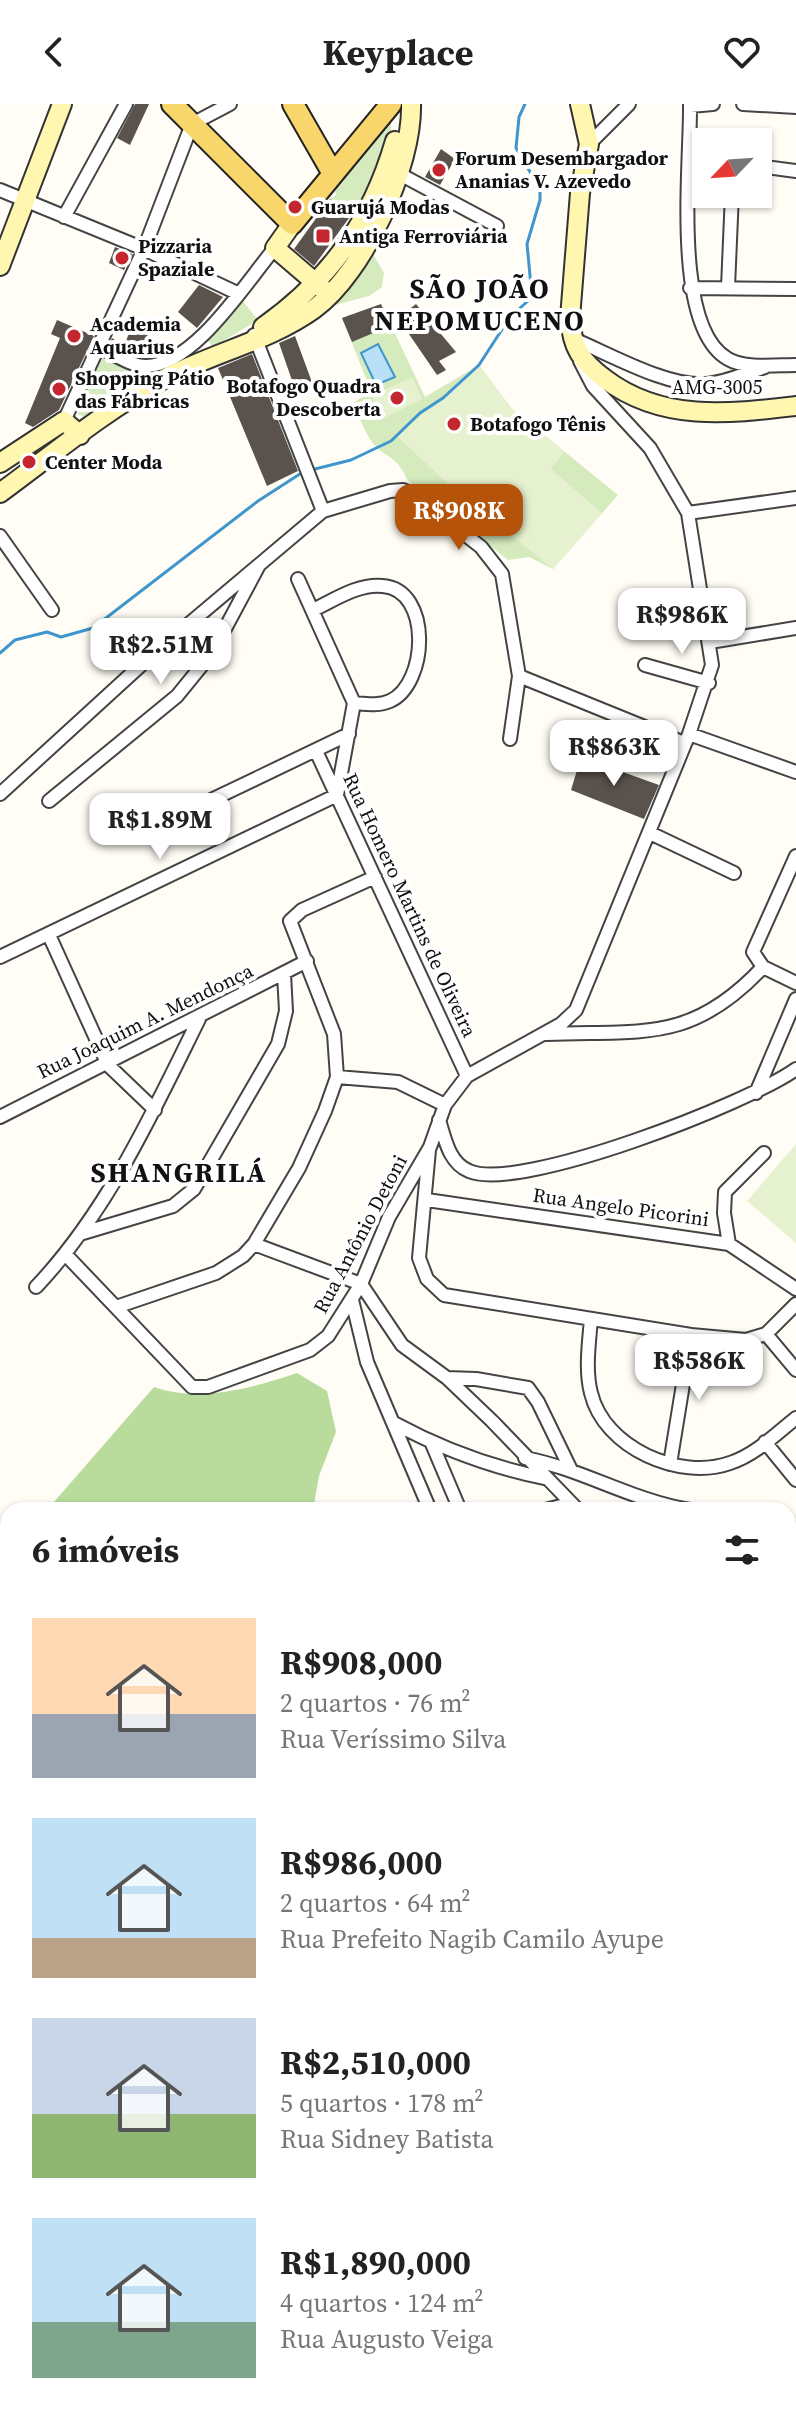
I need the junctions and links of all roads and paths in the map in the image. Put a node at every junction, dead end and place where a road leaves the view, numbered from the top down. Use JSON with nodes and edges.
{"nodes":[{"id":1,"x":62,"y":104,"type":"edge"},
{"id":2,"x":126,"y":104,"type":"edge"},
{"id":3,"x":172,"y":104,"type":"edge"},
{"id":4,"x":230,"y":104,"type":"edge"},
{"id":5,"x":293,"y":104,"type":"edge"},
{"id":6,"x":391,"y":104,"type":"edge"},
{"id":7,"x":410,"y":104,"type":"edge"},
{"id":8,"x":580,"y":104,"type":"edge"},
{"id":9,"x":629,"y":104,"type":"edge"},
{"id":10,"x":713,"y":104,"type":"edge"},
{"id":11,"x":743,"y":104,"type":"edge"},
{"id":12,"x":690,"y":105,"type":"edge"},
{"id":13,"x":796,"y":107,"type":"edge"},
{"id":14,"x":192,"y":124,"type":"junction"},
{"id":15,"x":589,"y":144,"type":"junction"},
{"id":16,"x":690,"y":158,"type":"joint"},
{"id":17,"x":772,"y":168,"type":"edge"},
{"id":18,"x":796,"y":171,"type":"edge"},
{"id":19,"x":332,"y":172,"type":"junction"},
{"id":20,"x":399,"y":174,"type":"junction"},
{"id":21,"x":0,"y":190,"type":"edge"},
{"id":22,"x":25,"y":200,"type":"junction"},
{"id":23,"x":731,"y":208,"type":"edge"},
{"id":24,"x":64,"y":217,"type":"junction"},
{"id":25,"x":292,"y":224,"type":"junction"},
{"id":26,"x":497,"y":226,"type":"dead end"},
{"id":27,"x":275,"y":248,"type":"junction"},
{"id":28,"x":144,"y":249,"type":"junction"},
{"id":29,"x":0,"y":266,"type":"edge"},
{"id":30,"x":728,"y":287,"type":"junction"},
{"id":31,"x":690,"y":288,"type":"junction"},
{"id":32,"x":796,"y":289,"type":"edge"},
{"id":33,"x":324,"y":290,"type":"junction"},
{"id":34,"x":237,"y":293,"type":"junction"},
{"id":35,"x":252,"y":338,"type":"junction"},
{"id":36,"x":571,"y":338,"type":"junction"},
{"id":37,"x":101,"y":348,"type":"junction"},
{"id":38,"x":579,"y":358,"type":"junction"},
{"id":39,"x":772,"y":365,"type":"junction"},
{"id":40,"x":796,"y":365,"type":"edge"},
{"id":41,"x":796,"y":406,"type":"edge"},
{"id":42,"x":64,"y":421,"type":"junction"},
{"id":43,"x":80,"y":435,"type":"junction"},
{"id":44,"x":0,"y":463,"type":"edge"},
{"id":45,"x":0,"y":493,"type":"edge"},
{"id":46,"x":796,"y":498,"type":"edge"},
{"id":47,"x":323,"y":511,"type":"junction"},
{"id":48,"x":688,"y":513,"type":"junction"},
{"id":49,"x":0,"y":536,"type":"edge"},
{"id":50,"x":262,"y":561,"type":"junction"},
{"id":51,"x":298,"y":579,"type":"dead end"},
{"id":52,"x":52,"y":610,"type":"dead end"},
{"id":53,"x":313,"y":610,"type":"junction"},
{"id":54,"x":796,"y":628,"type":"edge"},
{"id":55,"x":710,"y":642,"type":"junction"},
{"id":56,"x":645,"y":665,"type":"dead end"},
{"id":57,"x":519,"y":676,"type":"junction"},
{"id":58,"x":709,"y":683,"type":"junction"},
{"id":59,"x":354,"y":703,"type":"junction"},
{"id":60,"x":349,"y":734,"type":"junction"},
{"id":61,"x":687,"y":738,"type":"junction"},
{"id":62,"x":510,"y":739,"type":"dead end"},
{"id":63,"x":316,"y":751,"type":"junction"},
{"id":64,"x":796,"y":772,"type":"edge"},
{"id":65,"x":0,"y":794,"type":"edge"},
{"id":66,"x":337,"y":795,"type":"junction"},
{"id":67,"x":49,"y":801,"type":"dead end"},
{"id":68,"x":205,"y":803,"type":"dead end"},
{"id":69,"x":650,"y":833,"type":"junction"},
{"id":70,"x":796,"y":856,"type":"edge"},
{"id":71,"x":734,"y":873,"type":"dead end"},
{"id":72,"x":375,"y":877,"type":"junction"},
{"id":73,"x":49,"y":935,"type":"junction"},
{"id":74,"x":0,"y":957,"type":"edge"},
{"id":75,"x":307,"y":961,"type":"junction"},
{"id":76,"x":763,"y":967,"type":"junction"},
{"id":77,"x":284,"y":974,"type":"junction"},
{"id":78,"x":796,"y":983,"type":"edge"},
{"id":79,"x":796,"y":999,"type":"edge"},
{"id":80,"x":199,"y":1019,"type":"junction"},
{"id":81,"x":543,"y":1034,"type":"junction"},
{"id":82,"x":108,"y":1065,"type":"junction"},
{"id":83,"x":796,"y":1069,"type":"edge"},
{"id":84,"x":467,"y":1076,"type":"junction"},
{"id":85,"x":337,"y":1077,"type":"junction"},
{"id":86,"x":756,"y":1093,"type":"junction"},
{"id":87,"x":445,"y":1105,"type":"junction"},
{"id":88,"x":155,"y":1110,"type":"junction"},
{"id":89,"x":0,"y":1117,"type":"edge"},
{"id":90,"x":439,"y":1120,"type":"junction"},
{"id":91,"x":430,"y":1147,"type":"junction"},
{"id":92,"x":764,"y":1153,"type":"dead end"},
{"id":93,"x":427,"y":1200,"type":"junction"},
{"id":94,"x":83,"y":1233,"type":"junction"},
{"id":95,"x":254,"y":1244,"type":"junction"},
{"id":96,"x":729,"y":1244,"type":"junction"},
{"id":97,"x":66,"y":1255,"type":"junction"},
{"id":98,"x":361,"y":1284,"type":"junction"},
{"id":99,"x":36,"y":1287,"type":"dead end"},
{"id":100,"x":796,"y":1289,"type":"edge"},
{"id":101,"x":352,"y":1300,"type":"junction"},
{"id":102,"x":796,"y":1304,"type":"edge"},
{"id":103,"x":116,"y":1307,"type":"junction"},
{"id":104,"x":591,"y":1319,"type":"junction"},
{"id":105,"x":766,"y":1334,"type":"junction"},
{"id":106,"x":691,"y":1335,"type":"junction"},
{"id":107,"x":796,"y":1370,"type":"edge"},
{"id":108,"x":447,"y":1378,"type":"junction"},
{"id":109,"x":796,"y":1418,"type":"edge"},
{"id":110,"x":394,"y":1423,"type":"junction"},
{"id":111,"x":765,"y":1442,"type":"junction"},
{"id":112,"x":432,"y":1444,"type":"junction"},
{"id":113,"x":525,"y":1458,"type":"junction"},
{"id":114,"x":670,"y":1464,"type":"junction"},
{"id":115,"x":571,"y":1470,"type":"junction"},
{"id":116,"x":544,"y":1478,"type":"junction"},
{"id":117,"x":796,"y":1480,"type":"edge"},
{"id":118,"x":427,"y":1502,"type":"edge"},
{"id":119,"x":457,"y":1502,"type":"edge"},
{"id":120,"x":569,"y":1502,"type":"edge"},
{"id":121,"x":655,"y":1502,"type":"edge"}],
"edges":[{"from":1,"to":22,"type":"main road"},
{"from":2,"to":24,"type":"street"},
{"from":3,"to":14,"type":"main road"},
{"from":4,"to":14,"type":"street"},
{"from":5,"to":19,"type":"main road"},
{"from":6,"to":19,"type":"main road"},
{"from":7,"to":20,"type":"main road"},
{"from":8,"to":15,"type":"main road"},
{"from":9,"to":15,"type":"street"},
{"from":10,"to":12,"type":"street"},
{"from":11,"to":13,"type":"street"},
{"from":12,"to":16,"type":"street"},
{"from":14,"to":25,"type":"main road"},
{"from":14,"to":28,"type":"street"},
{"from":15,"to":36,"type":"main road"},
{"from":16,"to":31,"type":"street"},
{"from":17,"to":18,"type":"street"},
{"from":19,"to":25,"type":"main road"},
{"from":20,"to":26,"type":"street"},
{"from":20,"to":33,"type":"main road"},
{"from":21,"to":22,"type":"street"},
{"from":22,"to":24,"type":"street"},
{"from":22,"to":29,"type":"main road"},
{"from":23,"to":30,"type":"street"},
{"from":24,"to":28,"type":"street"},
{"from":25,"to":27,"type":"main road"},
{"from":27,"to":33,"type":"main road"},
{"from":27,"to":34,"type":"street"},
{"from":28,"to":34,"type":"street"},
{"from":28,"to":37,"type":"street"},
{"from":30,"to":31,"type":"street"},
{"from":30,"to":32,"type":"street"},
{"from":31,"to":39,"type":"street"},
{"from":33,"to":35,"type":"main road"},
{"from":34,"to":37,"type":"street"},
{"from":35,"to":43,"type":"main road"},
{"from":35,"to":47,"type":"street"},
{"from":36,"to":38,"type":"main road","name":"AMG-3005"},
{"from":36,"to":39,"type":"street"},
{"from":37,"to":42,"type":"street"},
{"from":38,"to":41,"type":"main road","name":"AMG-3005"},
{"from":38,"to":48,"type":"street"},
{"from":39,"to":40,"type":"street"},
{"from":42,"to":43,"type":"main road"},
{"from":42,"to":44,"type":"main road"},
{"from":43,"to":45,"type":"main road"},
{"from":46,"to":48,"type":"street"},
{"from":47,"to":50,"type":"street"},
{"from":47,"to":57,"type":"street"},
{"from":48,"to":55,"type":"street"},
{"from":49,"to":52,"type":"street"},
{"from":50,"to":65,"type":"street"},
{"from":50,"to":67,"type":"street"},
{"from":51,"to":53,"type":"street"},
{"from":53,"to":59,"type":"street"},
{"from":53,"to":59,"type":"street"},
{"from":54,"to":55,"type":"street"},
{"from":55,"to":58,"type":"street"},
{"from":56,"to":58,"type":"street"},
{"from":57,"to":61,"type":"street"},
{"from":57,"to":62,"type":"street"},
{"from":58,"to":61,"type":"street"},
{"from":59,"to":60,"type":"street"},
{"from":60,"to":63,"type":"street"},
{"from":60,"to":66,"type":"street"},
{"from":61,"to":64,"type":"street"},
{"from":61,"to":69,"type":"street"},
{"from":63,"to":66,"type":"street","name":"Rua Homero Martins de Oliveira"},
{"from":63,"to":68,"type":"street"},
{"from":66,"to":72,"type":"street","name":"Rua Homero Martins de Oliveira"},
{"from":66,"to":73,"type":"street"},
{"from":69,"to":71,"type":"street"},
{"from":69,"to":81,"type":"street"},
{"from":70,"to":76,"type":"street"},
{"from":72,"to":75,"type":"street"},
{"from":72,"to":84,"type":"street","name":"Rua Homero Martins de Oliveira"},
{"from":73,"to":74,"type":"street"},
{"from":73,"to":82,"type":"street"},
{"from":75,"to":77,"type":"street","name":"Rua Joaquim A. Mendonça"},
{"from":75,"to":85,"type":"street"},
{"from":76,"to":78,"type":"street"},
{"from":76,"to":81,"type":"street"},
{"from":77,"to":80,"type":"street","name":"Rua Joaquim A. Mendonça"},
{"from":77,"to":94,"type":"street"},
{"from":79,"to":86,"type":"street"},
{"from":80,"to":82,"type":"street","name":"Rua Joaquim A. Mendonça"},
{"from":80,"to":88,"type":"street"},
{"from":81,"to":84,"type":"street"},
{"from":82,"to":88,"type":"street"},
{"from":82,"to":89,"type":"street","name":"Rua Joaquim A. Mendonça"},
{"from":83,"to":86,"type":"street"},
{"from":84,"to":87,"type":"street"},
{"from":85,"to":87,"type":"street"},
{"from":85,"to":95,"type":"street"},
{"from":86,"to":90,"type":"street"},
{"from":87,"to":90,"type":"street"},
{"from":88,"to":94,"type":"street"},
{"from":90,"to":91,"type":"street"},
{"from":91,"to":93,"type":"street"},
{"from":91,"to":98,"type":"street","name":"Rua Antônio Detoni"},
{"from":92,"to":96,"type":"street"},
{"from":93,"to":96,"type":"street","name":"Rua Angelo Picorini"},
{"from":93,"to":104,"type":"street"},
{"from":94,"to":97,"type":"street"},
{"from":95,"to":98,"type":"street"},
{"from":95,"to":103,"type":"street"},
{"from":96,"to":100,"type":"street","name":"Rua Angelo Picorini"},
{"from":97,"to":99,"type":"street"},
{"from":97,"to":103,"type":"street"},
{"from":98,"to":101,"type":"street","name":"Rua Antônio Detoni"},
{"from":98,"to":108,"type":"street"},
{"from":101,"to":103,"type":"street","name":"Rua Antônio Detoni"},
{"from":101,"to":110,"type":"street"},
{"from":102,"to":105,"type":"street"},
{"from":104,"to":106,"type":"street"},
{"from":104,"to":114,"type":"street"},
{"from":105,"to":106,"type":"street"},
{"from":105,"to":107,"type":"street"},
{"from":106,"to":114,"type":"street"},
{"from":108,"to":113,"type":"street"},
{"from":108,"to":115,"type":"street"},
{"from":109,"to":111,"type":"street"},
{"from":110,"to":112,"type":"street"},
{"from":110,"to":118,"type":"street"},
{"from":111,"to":114,"type":"street"},
{"from":111,"to":117,"type":"street"},
{"from":112,"to":116,"type":"street"},
{"from":112,"to":119,"type":"street"},
{"from":113,"to":115,"type":"street"},
{"from":113,"to":116,"type":"street"},
{"from":115,"to":121,"type":"street"},
{"from":116,"to":120,"type":"street"}]}
